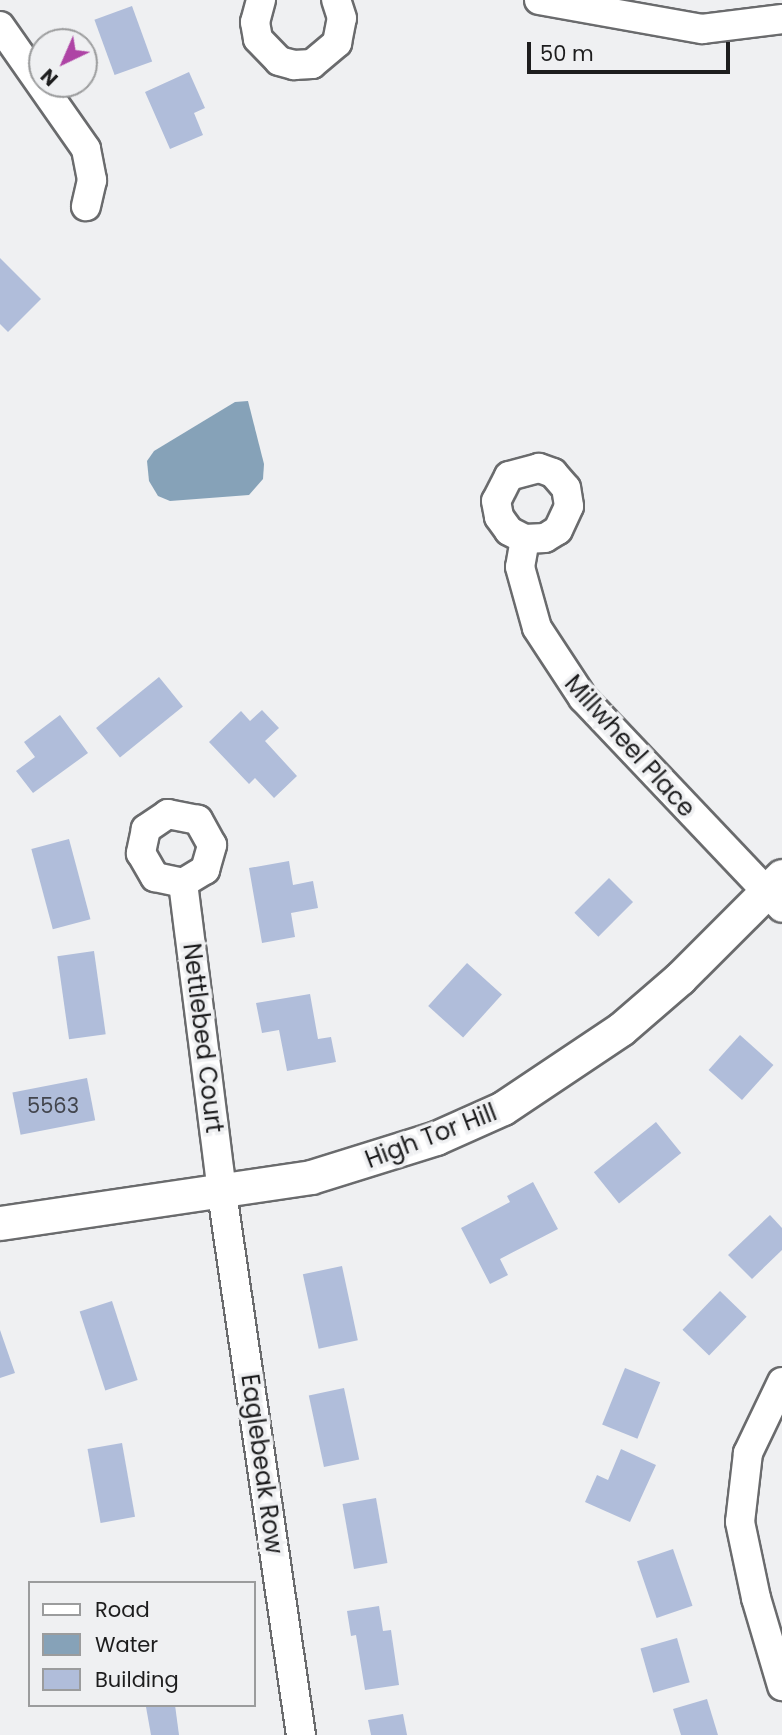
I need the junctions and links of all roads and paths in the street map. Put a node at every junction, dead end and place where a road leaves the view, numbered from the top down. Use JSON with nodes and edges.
{"nodes":[{"id":1,"x":261,"y":0,"type":"edge"},
{"id":2,"x":539,"y":0,"type":"edge"},
{"id":3,"x":347,"y":3,"type":"edge"},
{"id":4,"x":782,"y":19,"type":"edge"},
{"id":5,"x":0,"y":26,"type":"edge"},
{"id":6,"x":86,"y":206,"type":"dead end"},
{"id":7,"x":524,"y":539,"type":"dead end"},
{"id":8,"x":183,"y":883,"type":"dead end"},
{"id":9,"x":777,"y":892,"type":"edge"},
{"id":10,"x":222,"y":1193,"type":"junction"},
{"id":11,"x":0,"y":1223,"type":"edge"},
{"id":12,"x":782,"y":1382,"type":"edge"},
{"id":13,"x":782,"y":1686,"type":"edge"},
{"id":14,"x":301,"y":1735,"type":"edge"}],
"edges":[{"from":1,"to":3,"type":"street"},
{"from":2,"to":4,"type":"street"},
{"from":5,"to":6,"type":"street"},
{"from":7,"to":9,"type":"street","name":"Millwheel Place"},
{"from":8,"to":10,"type":"street","name":"Nettlebed Court"},
{"from":9,"to":10,"type":"street","name":"High Tor Hill"},
{"from":10,"to":11,"type":"street","name":"High Tor Hill"},
{"from":10,"to":14,"type":"street","name":"Eaglebeak Row"},
{"from":12,"to":13,"type":"street"}]}
